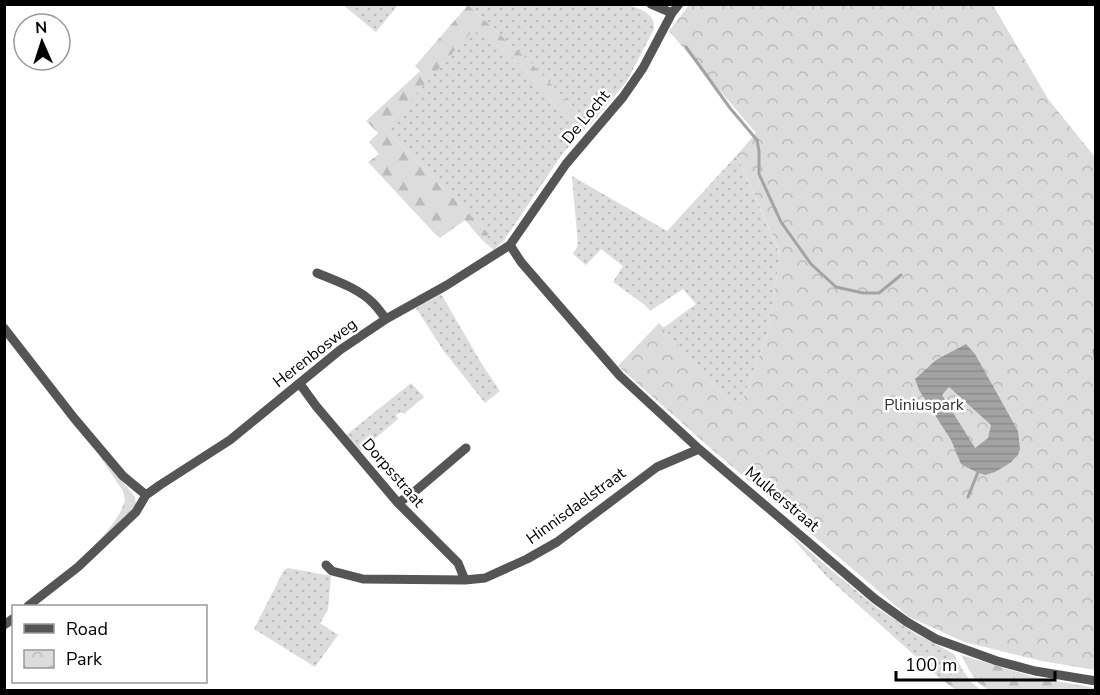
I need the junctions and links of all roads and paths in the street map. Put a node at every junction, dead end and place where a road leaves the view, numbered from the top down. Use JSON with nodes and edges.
{"nodes":[{"id":1,"x":651,"y":4,"type":"edge"},
{"id":2,"x":679,"y":4,"type":"edge"},
{"id":3,"x":672,"y":12,"type":"junction"},
{"id":4,"x":510,"y":245,"type":"junction"},
{"id":5,"x":317,"y":273,"type":"dead end"},
{"id":6,"x":386,"y":319,"type":"junction"},
{"id":7,"x":4,"y":328,"type":"edge"},
{"id":8,"x":300,"y":384,"type":"junction"},
{"id":9,"x":466,"y":448,"type":"dead end"},
{"id":10,"x":699,"y":449,"type":"junction"},
{"id":11,"x":146,"y":495,"type":"junction"},
{"id":12,"x":398,"y":503,"type":"junction"},
{"id":13,"x":326,"y":565,"type":"dead end"},
{"id":14,"x":465,"y":580,"type":"junction"},
{"id":15,"x":29,"y":605,"type":"edge"},
{"id":16,"x":1095,"y":681,"type":"edge"}],
"edges":[{"from":1,"to":3,"type":"street"},
{"from":2,"to":3,"type":"street","name":"De Locht"},
{"from":3,"to":4,"type":"street","name":"De Locht"},
{"from":4,"to":6,"type":"street","name":"Herenbosweg"},
{"from":4,"to":10,"type":"street","name":"Mulkerstraat"},
{"from":5,"to":6,"type":"street"},
{"from":6,"to":8,"type":"street","name":"Herenbosweg"},
{"from":7,"to":11,"type":"street"},
{"from":8,"to":11,"type":"street","name":"Herenbosweg"},
{"from":8,"to":12,"type":"street","name":"Dorpsstraat"},
{"from":9,"to":12,"type":"street"},
{"from":10,"to":14,"type":"street","name":"Hinnisdaelstraat"},
{"from":10,"to":16,"type":"street","name":"Mulkerstraat"},
{"from":11,"to":15,"type":"street","name":"Herenbosweg"},
{"from":12,"to":14,"type":"street","name":"Dorpsstraat"},
{"from":13,"to":14,"type":"street","name":"Hinnisdaelstraat"}]}
